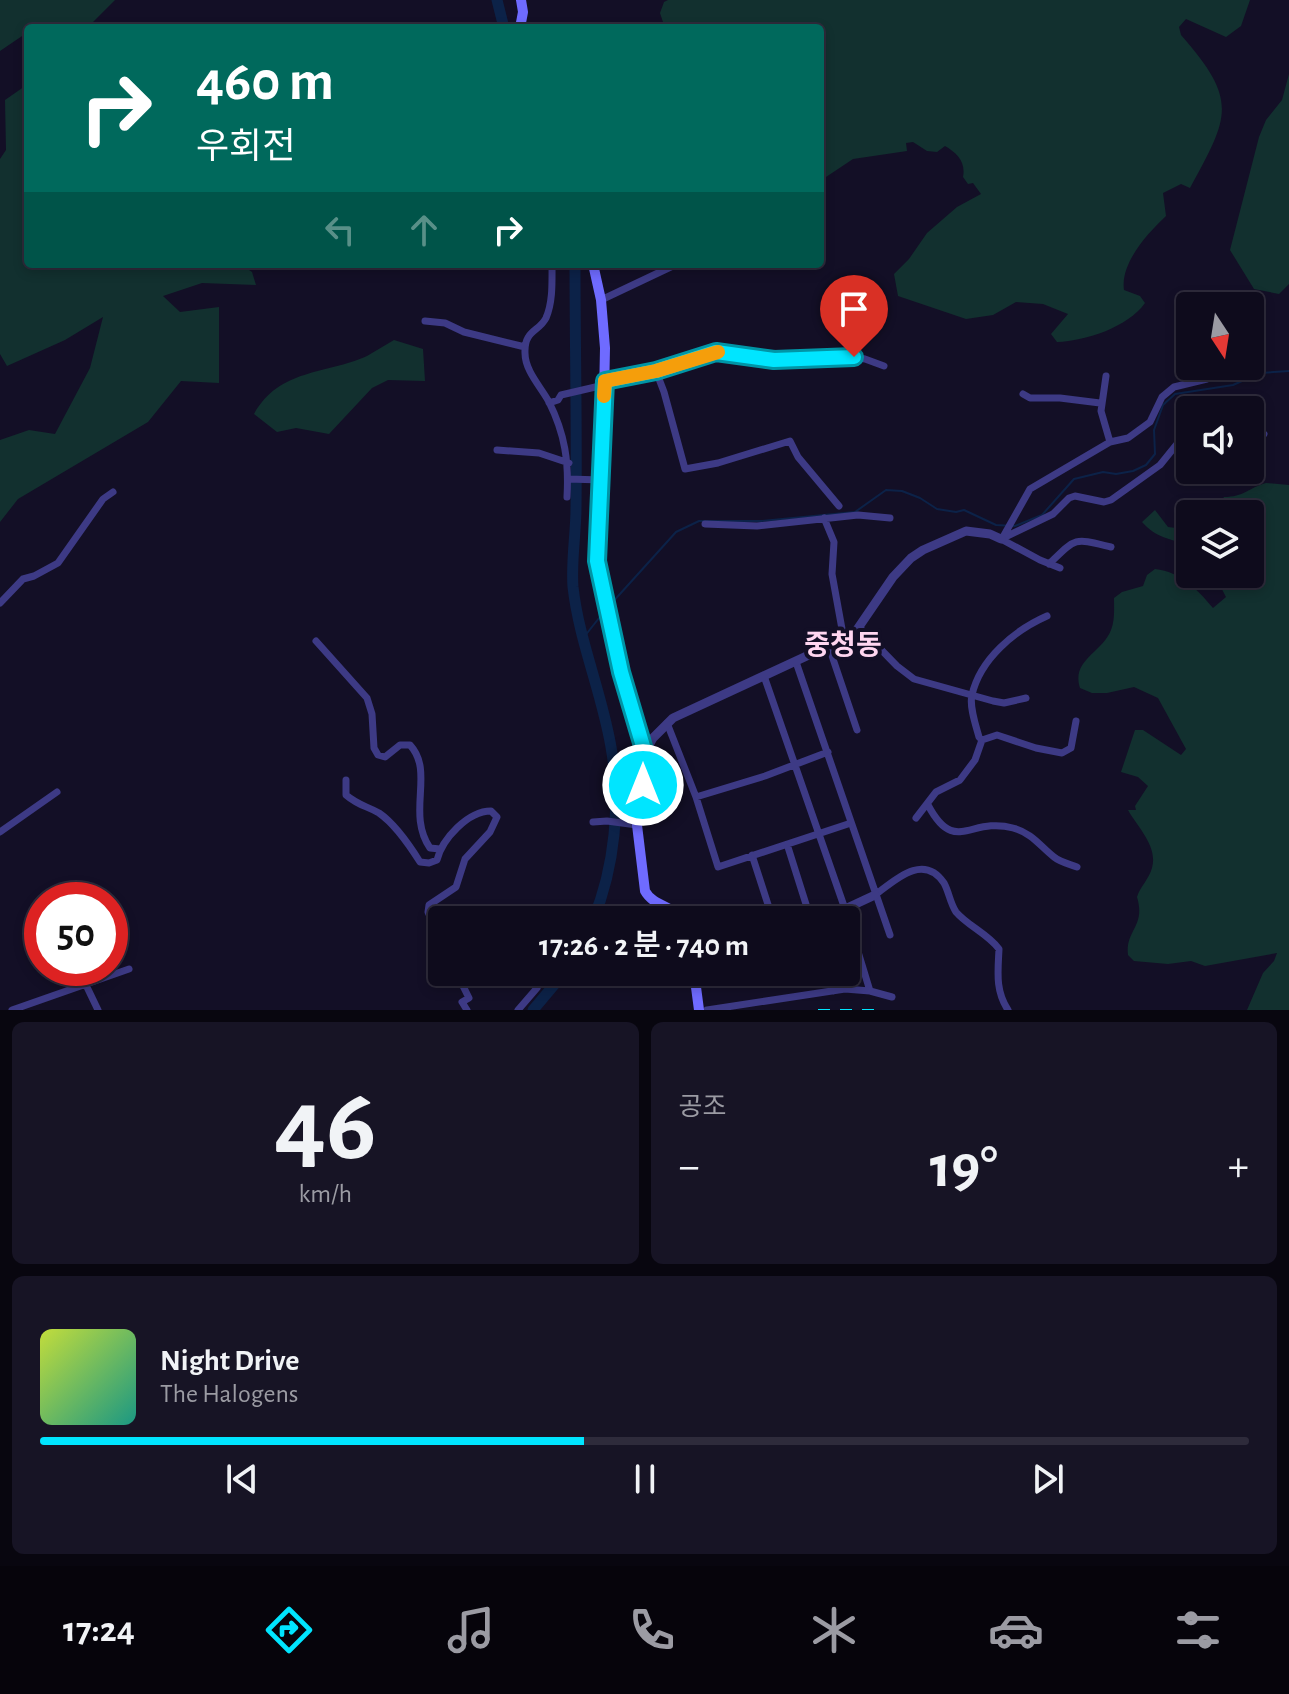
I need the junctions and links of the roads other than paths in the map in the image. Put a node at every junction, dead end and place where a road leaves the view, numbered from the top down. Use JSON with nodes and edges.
{"nodes":[{"id":1,"x":521,"y":0,"type":"edge"},
{"id":2,"x":521,"y":24,"type":"edge"},
{"id":3,"x":552,"y":268,"type":"edge"},
{"id":4,"x":594,"y":268,"type":"edge"},
{"id":5,"x":669,"y":268,"type":"edge"},
{"id":6,"x":601,"y":300,"type":"junction"},
{"id":7,"x":425,"y":321,"type":"dead end"},
{"id":8,"x":525,"y":347,"type":"junction"},
{"id":9,"x":884,"y":366,"type":"dead end"},
{"id":10,"x":656,"y":371,"type":"junction"},
{"id":11,"x":1106,"y":376,"type":"dead end"},
{"id":12,"x":1203,"y":380,"type":"edge"},
{"id":13,"x":604,"y":383,"type":"junction"},
{"id":14,"x":1023,"y":394,"type":"dead end"},
{"id":15,"x":549,"y":403,"type":"junction"},
{"id":16,"x":1100,"y":403,"type":"junction"},
{"id":17,"x":1110,"y":442,"type":"junction"},
{"id":18,"x":1176,"y":445,"type":"edge"},
{"id":19,"x":497,"y":450,"type":"dead end"},
{"id":20,"x":569,"y":463,"type":"junction"},
{"id":21,"x":569,"y":479,"type":"junction"},
{"id":22,"x":602,"y":480,"type":"junction"},
{"id":23,"x":113,"y":492,"type":"dead end"},
{"id":24,"x":567,"y":497,"type":"dead end"},
{"id":25,"x":839,"y":506,"type":"dead end"},
{"id":26,"x":824,"y":518,"type":"junction"},
{"id":27,"x":890,"y":518,"type":"dead end"},
{"id":28,"x":705,"y":524,"type":"dead end"},
{"id":29,"x":1001,"y":539,"type":"junction"},
{"id":30,"x":1111,"y":547,"type":"dead end"},
{"id":31,"x":1049,"y":564,"type":"junction"},
{"id":32,"x":1060,"y":568,"type":"dead end"},
{"id":33,"x":0,"y":603,"type":"edge"},
{"id":34,"x":1047,"y":616,"type":"dead end"},
{"id":35,"x":860,"y":628,"type":"junction"},
{"id":36,"x":844,"y":640,"type":"junction"},
{"id":37,"x":316,"y":641,"type":"dead end"},
{"id":38,"x":829,"y":647,"type":"junction"},
{"id":39,"x":796,"y":662,"type":"junction"},
{"id":40,"x":764,"y":676,"type":"junction"},
{"id":41,"x":971,"y":697,"type":"junction"},
{"id":42,"x":1026,"y":698,"type":"dead end"},
{"id":43,"x":1076,"y":721,"type":"dead end"},
{"id":44,"x":667,"y":723,"type":"junction"},
{"id":45,"x":857,"y":730,"type":"dead end"},
{"id":46,"x":982,"y":740,"type":"junction"},
{"id":47,"x":828,"y":752,"type":"junction"},
{"id":48,"x":645,"y":753,"type":"junction"},
{"id":49,"x":796,"y":764,"type":"junction"},
{"id":50,"x":346,"y":780,"type":"dead end"},
{"id":51,"x":57,"y":792,"type":"dead end"},
{"id":52,"x":696,"y":797,"type":"junction"},
{"id":53,"x":928,"y":805,"type":"junction"},
{"id":54,"x":916,"y":818,"type":"dead end"},
{"id":55,"x":593,"y":822,"type":"dead end"},
{"id":56,"x":851,"y":823,"type":"junction"},
{"id":57,"x":631,"y":825,"type":"junction"},
{"id":58,"x":0,"y":832,"type":"edge"},
{"id":59,"x":819,"y":834,"type":"junction"},
{"id":60,"x":787,"y":844,"type":"junction"},
{"id":61,"x":440,"y":849,"type":"junction"},
{"id":62,"x":752,"y":855,"type":"junction"},
{"id":63,"x":1077,"y":867,"type":"dead end"},
{"id":64,"x":875,"y":895,"type":"junction"},
{"id":65,"x":429,"y":906,"type":"edge"},
{"id":66,"x":665,"y":906,"type":"edge"},
{"id":67,"x":768,"y":906,"type":"edge"},
{"id":68,"x":806,"y":906,"type":"edge"},
{"id":69,"x":844,"y":906,"type":"edge"},
{"id":70,"x":851,"y":906,"type":"edge"},
{"id":71,"x":890,"y":935,"type":"dead end"},
{"id":72,"x":860,"y":958,"type":"edge"},
{"id":73,"x":83,"y":986,"type":"edge"},
{"id":74,"x":86,"y":986,"type":"edge"},
{"id":75,"x":463,"y":986,"type":"edge"},
{"id":76,"x":696,"y":986,"type":"edge"},
{"id":77,"x":832,"y":986,"type":"edge"},
{"id":78,"x":537,"y":988,"type":"dead end"},
{"id":79,"x":833,"y":991,"type":"junction"},
{"id":80,"x":870,"y":991,"type":"junction"},
{"id":81,"x":892,"y":997,"type":"dead end"},
{"id":82,"x":12,"y":1010,"type":"edge"},
{"id":83,"x":98,"y":1010,"type":"edge"},
{"id":84,"x":467,"y":1010,"type":"edge"},
{"id":85,"x":518,"y":1010,"type":"edge"},
{"id":86,"x":699,"y":1010,"type":"edge"},
{"id":87,"x":707,"y":1010,"type":"edge"},
{"id":88,"x":1008,"y":1010,"type":"edge"}],
"edges":[{"from":1,"to":2,"type":"main road"},
{"from":3,"to":8,"type":"street"},
{"from":4,"to":6,"type":"main road"},
{"from":5,"to":6,"type":"street"},
{"from":6,"to":13,"type":"main road"},
{"from":7,"to":8,"type":"street"},
{"from":8,"to":15,"type":"street"},
{"from":9,"to":10,"type":"street"},
{"from":10,"to":13,"type":"street"},
{"from":10,"to":25,"type":"street"},
{"from":11,"to":16,"type":"street"},
{"from":12,"to":17,"type":"street"},
{"from":13,"to":15,"type":"street"},
{"from":13,"to":22,"type":"main road"},
{"from":14,"to":16,"type":"street"},
{"from":15,"to":20,"type":"street"},
{"from":16,"to":17,"type":"street"},
{"from":17,"to":29,"type":"street"},
{"from":18,"to":29,"type":"street"},
{"from":19,"to":20,"type":"street"},
{"from":20,"to":21,"type":"street"},
{"from":21,"to":22,"type":"street"},
{"from":21,"to":24,"type":"street"},
{"from":22,"to":48,"type":"main road"},
{"from":23,"to":33,"type":"street"},
{"from":26,"to":27,"type":"street"},
{"from":26,"to":28,"type":"street"},
{"from":26,"to":36,"type":"street"},
{"from":29,"to":31,"type":"street"},
{"from":29,"to":35,"type":"street"},
{"from":30,"to":31,"type":"street"},
{"from":31,"to":32,"type":"street"},
{"from":34,"to":41,"type":"street"},
{"from":35,"to":36,"type":"street"},
{"from":35,"to":41,"type":"street"},
{"from":36,"to":38,"type":"street"},
{"from":37,"to":61,"type":"street"},
{"from":38,"to":39,"type":"street"},
{"from":38,"to":45,"type":"street"},
{"from":39,"to":40,"type":"street"},
{"from":39,"to":47,"type":"street"},
{"from":40,"to":44,"type":"street"},
{"from":40,"to":49,"type":"street"},
{"from":41,"to":42,"type":"street"},
{"from":41,"to":46,"type":"street"},
{"from":43,"to":46,"type":"street"},
{"from":44,"to":48,"type":"street"},
{"from":44,"to":52,"type":"street"},
{"from":46,"to":53,"type":"street"},
{"from":47,"to":49,"type":"street"},
{"from":47,"to":56,"type":"street"},
{"from":48,"to":57,"type":"main road"},
{"from":49,"to":52,"type":"street"},
{"from":49,"to":59,"type":"street"},
{"from":50,"to":61,"type":"street"},
{"from":51,"to":58,"type":"street"},
{"from":52,"to":62,"type":"street"},
{"from":53,"to":54,"type":"street"},
{"from":53,"to":63,"type":"street"},
{"from":55,"to":57,"type":"street"},
{"from":56,"to":59,"type":"street"},
{"from":56,"to":64,"type":"street"},
{"from":57,"to":66,"type":"main road"},
{"from":59,"to":60,"type":"street"},
{"from":59,"to":69,"type":"street"},
{"from":60,"to":62,"type":"street"},
{"from":60,"to":68,"type":"street"},
{"from":61,"to":65,"type":"street"},
{"from":62,"to":67,"type":"street"},
{"from":64,"to":70,"type":"street"},
{"from":64,"to":71,"type":"street"},
{"from":64,"to":88,"type":"street"},
{"from":72,"to":80,"type":"street"},
{"from":73,"to":82,"type":"street"},
{"from":74,"to":83,"type":"street"},
{"from":75,"to":84,"type":"street"},
{"from":76,"to":86,"type":"main road"},
{"from":77,"to":79,"type":"street"},
{"from":78,"to":85,"type":"street"},
{"from":79,"to":80,"type":"street"},
{"from":79,"to":87,"type":"street"},
{"from":80,"to":81,"type":"street"}]}
